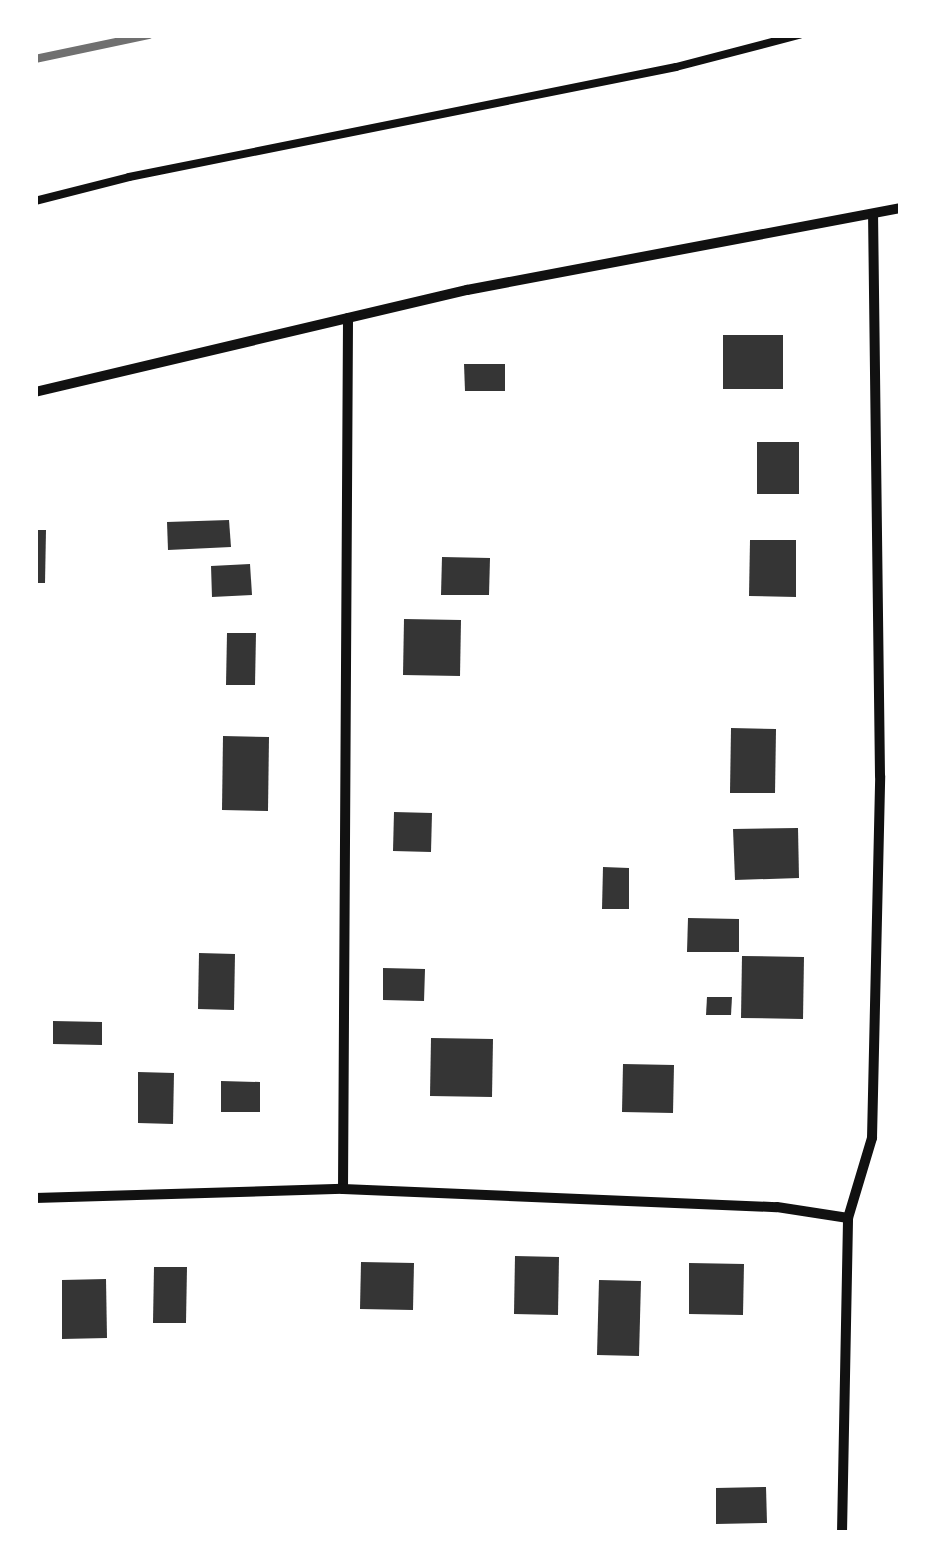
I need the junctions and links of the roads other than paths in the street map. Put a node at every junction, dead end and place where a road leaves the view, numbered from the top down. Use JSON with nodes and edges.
{"nodes":[{"id":1,"x":800,"y":35,"type":"edge"},
{"id":2,"x":35,"y":201,"type":"edge"},
{"id":3,"x":901,"y":208,"type":"edge"},
{"id":4,"x":873,"y":215,"type":"junction"},
{"id":5,"x":348,"y":318,"type":"junction"},
{"id":6,"x":35,"y":392,"type":"edge"},
{"id":7,"x":342,"y":1189,"type":"junction"},
{"id":8,"x":35,"y":1198,"type":"edge"},
{"id":9,"x":848,"y":1218,"type":"junction"},
{"id":10,"x":842,"y":1533,"type":"edge"}],
"edges":[{"from":1,"to":2,"type":"lane"},
{"from":3,"to":4,"type":"street"},
{"from":4,"to":5,"type":"street"},
{"from":4,"to":9,"type":"street"},
{"from":5,"to":6,"type":"street"},
{"from":5,"to":7,"type":"street"},
{"from":7,"to":8,"type":"street"},
{"from":7,"to":9,"type":"street"},
{"from":9,"to":10,"type":"street"}]}
